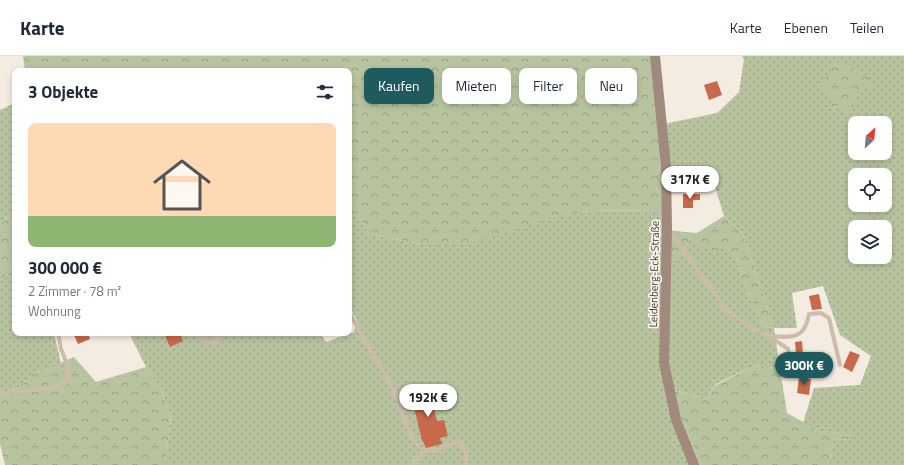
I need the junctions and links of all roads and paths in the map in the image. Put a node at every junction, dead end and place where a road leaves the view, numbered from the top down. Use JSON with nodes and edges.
{"nodes":[{"id":1,"x":655,"y":56,"type":"edge"},
{"id":2,"x":667,"y":228,"type":"junction"},
{"id":3,"x":352,"y":317,"type":"edge"},
{"id":4,"x":59,"y":336,"type":"edge"},
{"id":5,"x":200,"y":336,"type":"edge"},
{"id":6,"x":220,"y":336,"type":"edge"},
{"id":7,"x":769,"y":336,"type":"junction"},
{"id":8,"x":840,"y":365,"type":"dead end"},
{"id":9,"x":794,"y":372,"type":"dead end"},
{"id":10,"x":0,"y":393,"type":"edge"},
{"id":11,"x":423,"y":450,"type":"junction"},
{"id":12,"x":412,"y":465,"type":"edge"},
{"id":13,"x":464,"y":465,"type":"edge"},
{"id":14,"x":694,"y":465,"type":"edge"}],
"edges":[{"from":1,"to":2,"type":"street","name":"Leidenberg-Eck-Straße"},
{"from":2,"to":7,"type":"lane"},
{"from":2,"to":14,"type":"street","name":"Leidenberg-Eck-Straße"},
{"from":3,"to":11,"type":"lane"},
{"from":4,"to":10,"type":"lane"},
{"from":5,"to":6,"type":"lane"},
{"from":7,"to":8,"type":"lane"},
{"from":7,"to":9,"type":"lane"},
{"from":11,"to":12,"type":"lane"},
{"from":11,"to":13,"type":"lane"}]}
